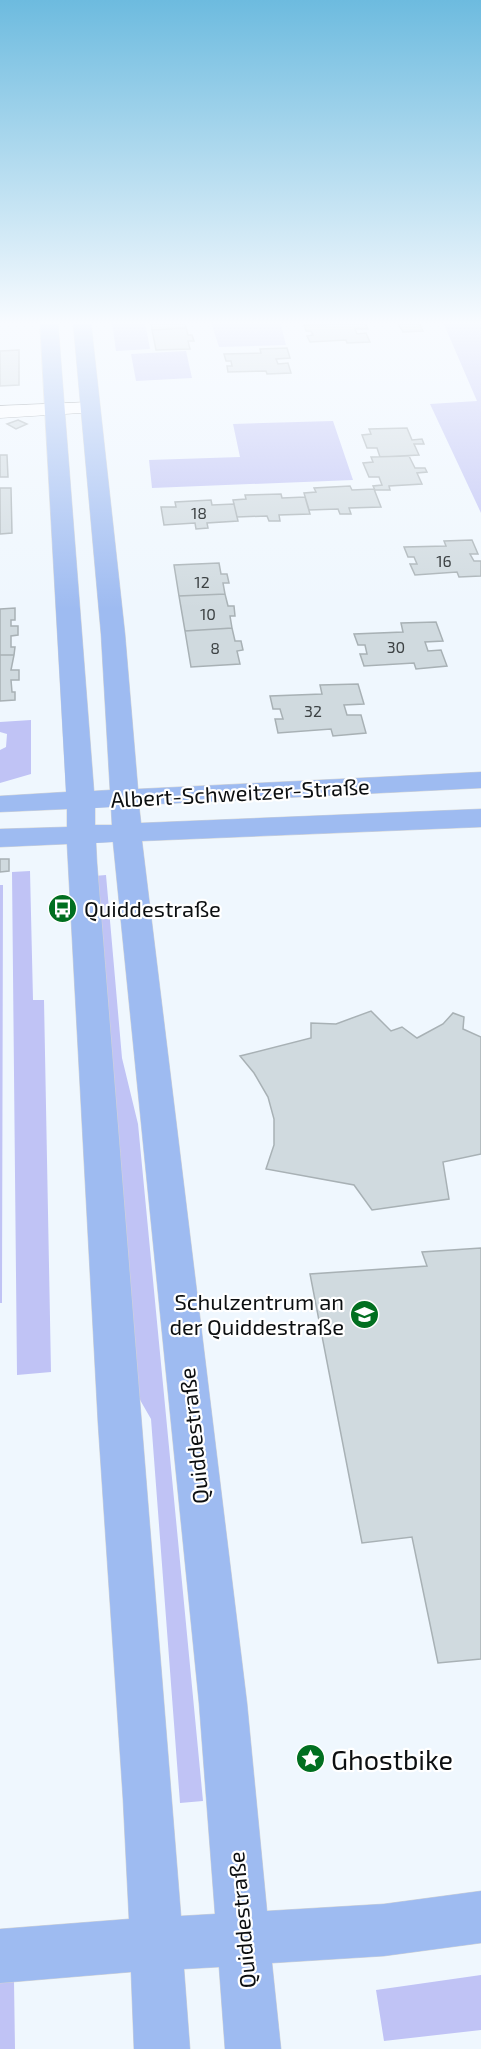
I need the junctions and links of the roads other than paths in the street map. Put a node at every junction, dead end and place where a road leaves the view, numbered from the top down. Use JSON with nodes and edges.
{"nodes":[{"id":1,"x":56,"y":418,"type":"edge"},
{"id":2,"x":91,"y":418,"type":"edge"},
{"id":3,"x":481,"y":780,"type":"edge"},
{"id":4,"x":126,"y":798,"type":"junction"},
{"id":5,"x":81,"y":800,"type":"junction"},
{"id":6,"x":0,"y":804,"type":"edge"},
{"id":7,"x":481,"y":818,"type":"edge"},
{"id":8,"x":128,"y":833,"type":"junction"},
{"id":9,"x":82,"y":835,"type":"junction"},
{"id":10,"x":0,"y":838,"type":"edge"},
{"id":11,"x":481,"y":1917,"type":"edge"},
{"id":12,"x":243,"y":1939,"type":"junction"},
{"id":13,"x":156,"y":1945,"type":"junction"},
{"id":14,"x":0,"y":1956,"type":"edge"},
{"id":15,"x":162,"y":2049,"type":"edge"},
{"id":16,"x":253,"y":2049,"type":"edge"}],
"edges":[{"from":1,"to":5,"type":"main road"},
{"from":2,"to":4,"type":"main road","name":"Quiddestraße"},
{"from":3,"to":4,"type":"main road","name":"Albert-Schweitzer-Straße"},
{"from":4,"to":5,"type":"main road","name":"Albert-Schweitzer-Straße"},
{"from":4,"to":8,"type":"main road","name":"Quiddestraße"},
{"from":5,"to":6,"type":"main road","name":"Albert-Schweitzer-Straße"},
{"from":5,"to":9,"type":"main road"},
{"from":7,"to":8,"type":"main road","name":"Albert-Schweitzer-Straße"},
{"from":8,"to":9,"type":"main road","name":"Albert-Schweitzer-Straße"},
{"from":8,"to":12,"type":"main road","name":"Quiddestraße"},
{"from":9,"to":10,"type":"main road","name":"Albert-Schweitzer-Straße"},
{"from":9,"to":13,"type":"main road"},
{"from":11,"to":12,"type":"main road"},
{"from":12,"to":13,"type":"main road"},
{"from":12,"to":16,"type":"main road","name":"Quiddestraße"},
{"from":13,"to":14,"type":"main road"},
{"from":13,"to":15,"type":"main road"}]}
